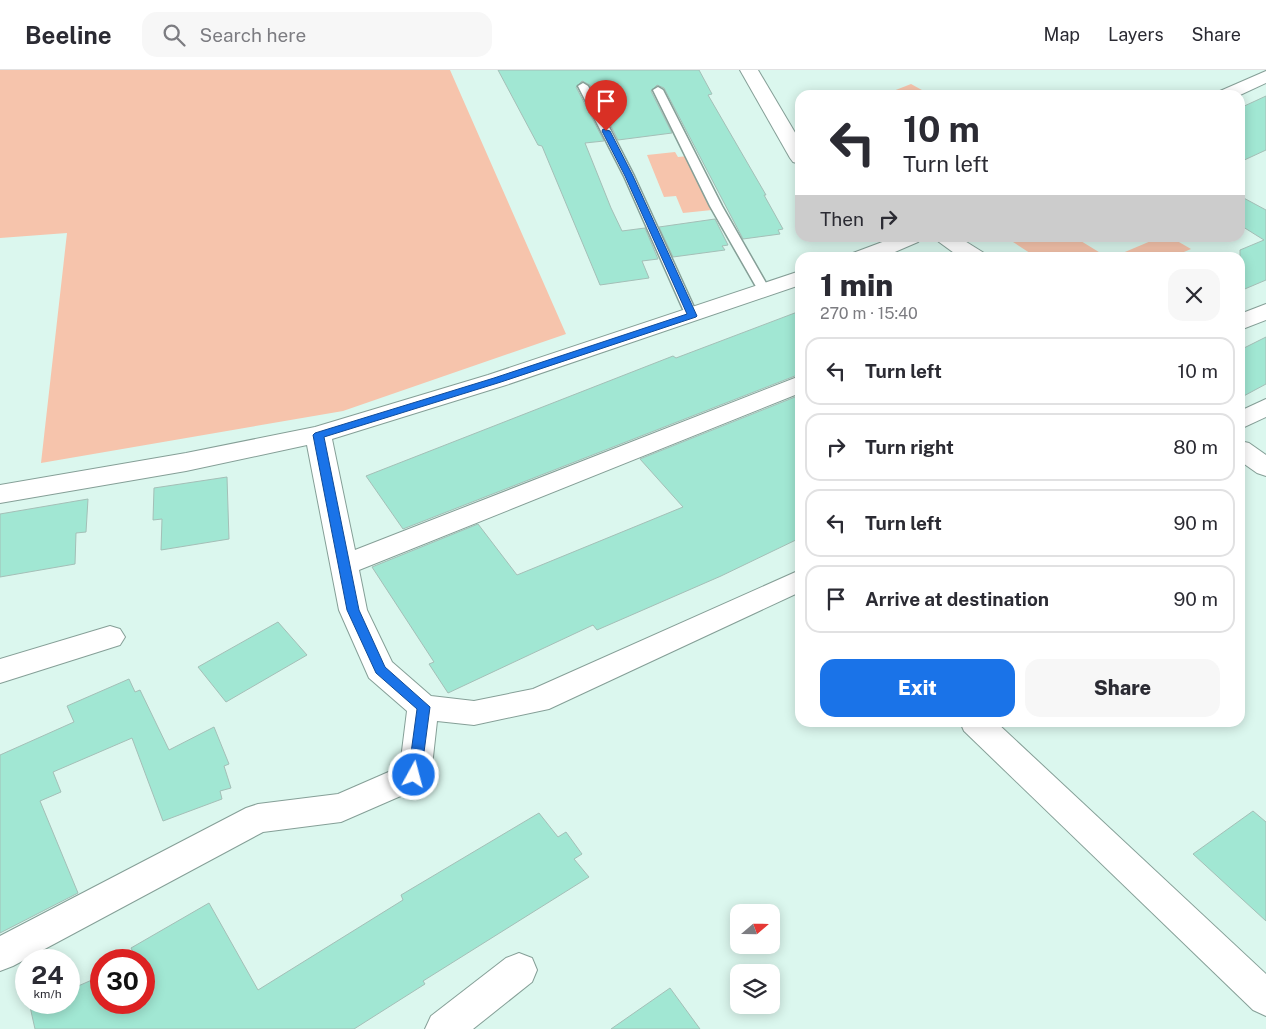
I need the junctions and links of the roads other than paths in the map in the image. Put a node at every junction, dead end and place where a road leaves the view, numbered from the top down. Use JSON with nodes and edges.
{"nodes":[{"id":1,"x":749,"y":70,"type":"edge"},
{"id":2,"x":1266,"y":76,"type":"edge"},
{"id":3,"x":583,"y":86,"type":"dead end"},
{"id":4,"x":658,"y":90,"type":"dead end"},
{"id":5,"x":1237,"y":90,"type":"edge"},
{"id":6,"x":795,"y":149,"type":"edge"},
{"id":7,"x":952,"y":242,"type":"edge"},
{"id":8,"x":967,"y":252,"type":"edge"},
{"id":9,"x":795,"y":280,"type":"edge"},
{"id":10,"x":764,"y":290,"type":"junction"},
{"id":11,"x":1266,"y":311,"type":"edge"},
{"id":12,"x":692,"y":316,"type":"junction"},
{"id":13,"x":1245,"y":321,"type":"edge"},
{"id":14,"x":795,"y":386,"type":"edge"},
{"id":15,"x":1266,"y":407,"type":"edge"},
{"id":16,"x":1245,"y":418,"type":"edge"},
{"id":17,"x":318,"y":435,"type":"junction"},
{"id":18,"x":1245,"y":452,"type":"edge"},
{"id":19,"x":1266,"y":467,"type":"edge"},
{"id":20,"x":0,"y":494,"type":"edge"},
{"id":21,"x":344,"y":565,"type":"junction"},
{"id":22,"x":795,"y":582,"type":"edge"},
{"id":23,"x":110,"y":637,"type":"dead end"},
{"id":24,"x":0,"y":671,"type":"edge"},
{"id":25,"x":423,"y":707,"type":"junction"},
{"id":26,"x":980,"y":727,"type":"edge"},
{"id":27,"x":0,"y":954,"type":"edge"},
{"id":28,"x":519,"y":970,"type":"dead end"},
{"id":29,"x":1266,"y":998,"type":"edge"},
{"id":30,"x":444,"y":1029,"type":"edge"}],
"edges":[{"from":1,"to":6,"type":"street"},
{"from":2,"to":5,"type":"street"},
{"from":3,"to":12,"type":"lane"},
{"from":4,"to":10,"type":"lane"},
{"from":7,"to":8,"type":"street"},
{"from":9,"to":10,"type":"street"},
{"from":10,"to":12,"type":"street"},
{"from":11,"to":13,"type":"street"},
{"from":12,"to":17,"type":"street"},
{"from":14,"to":21,"type":"street"},
{"from":15,"to":16,"type":"street"},
{"from":17,"to":20,"type":"street"},
{"from":17,"to":21,"type":"street"},
{"from":18,"to":19,"type":"street"},
{"from":21,"to":25,"type":"street"},
{"from":22,"to":25,"type":"street"},
{"from":23,"to":24,"type":"street"},
{"from":25,"to":27,"type":"street"},
{"from":26,"to":29,"type":"street"},
{"from":28,"to":30,"type":"street"}]}
